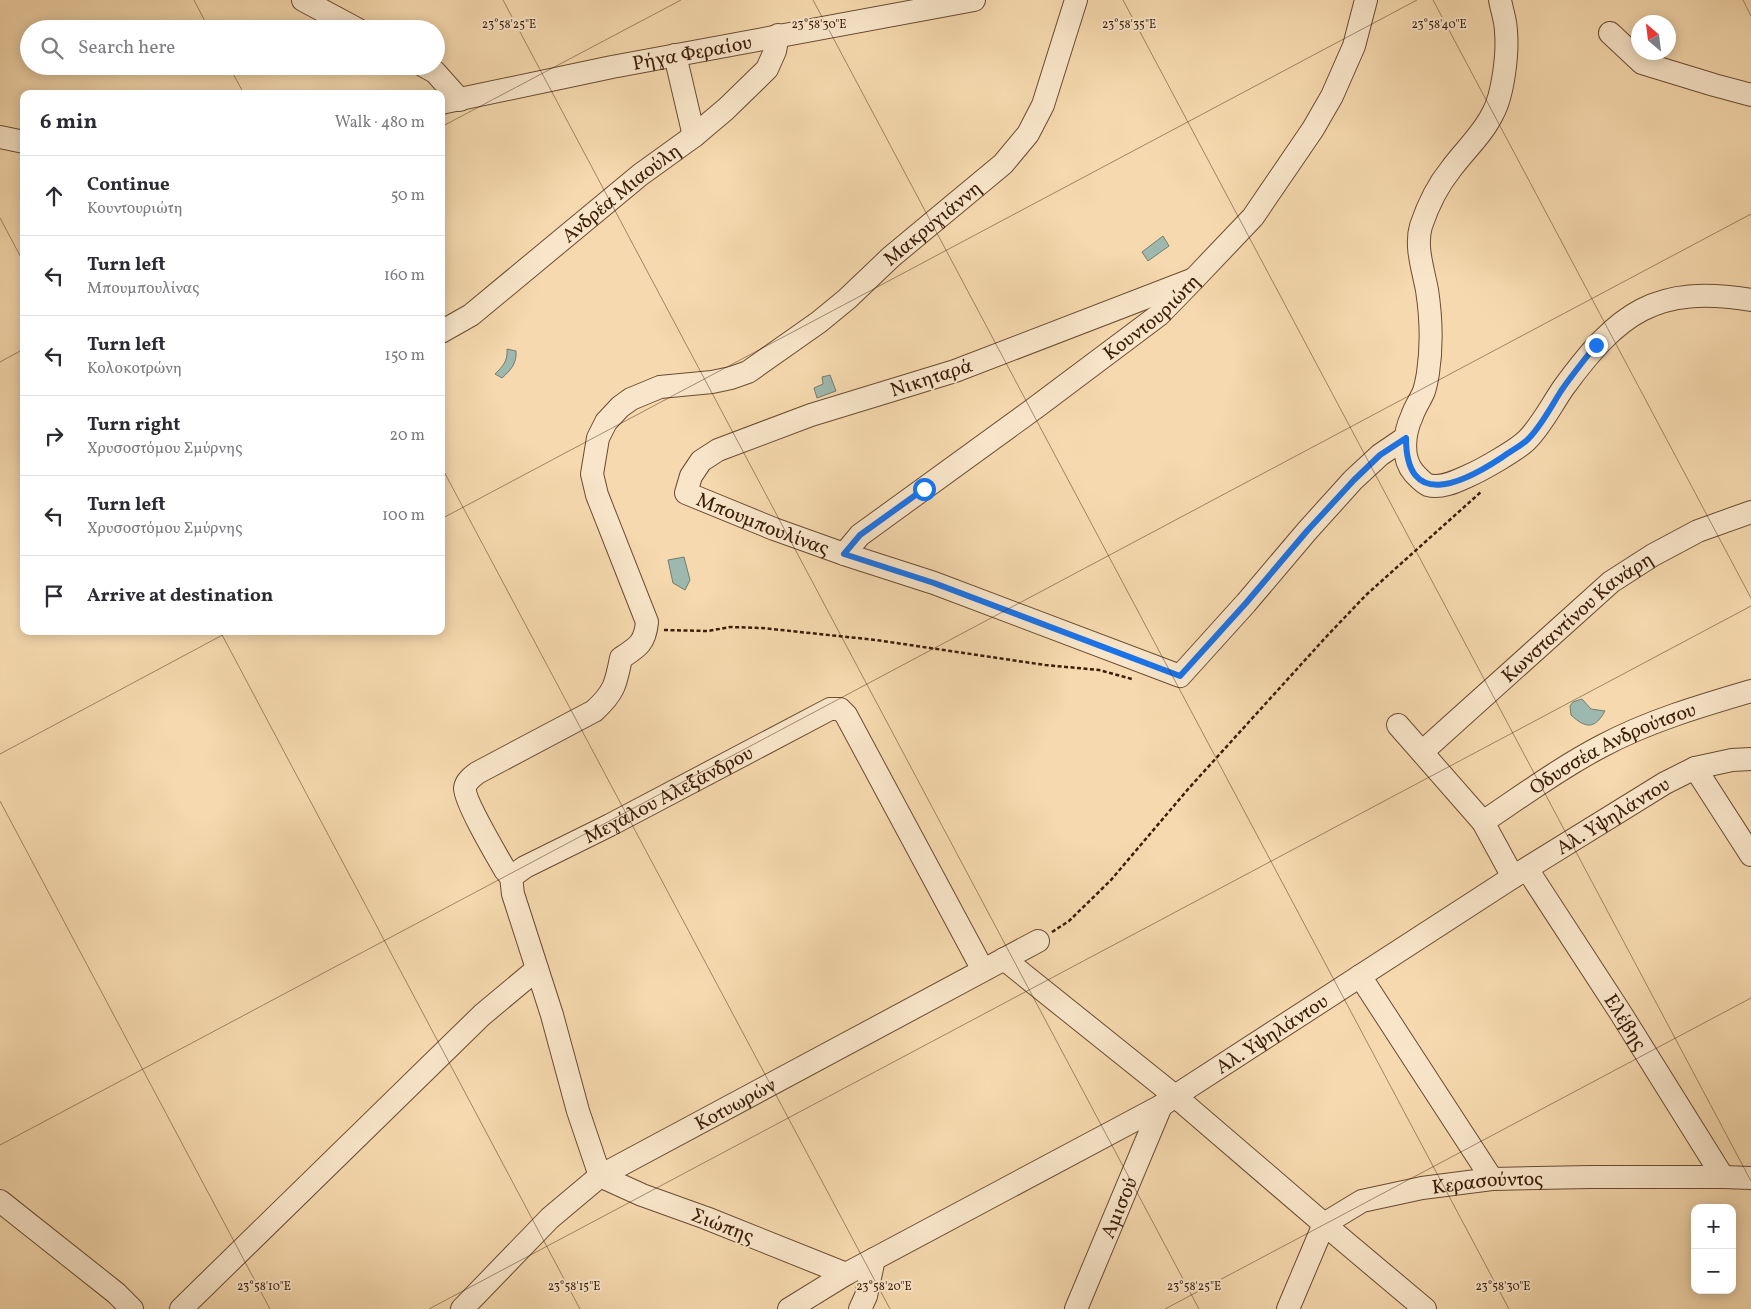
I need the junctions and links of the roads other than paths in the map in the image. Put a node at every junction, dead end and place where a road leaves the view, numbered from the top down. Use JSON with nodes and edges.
{"nodes":[{"id":1,"x":303,"y":0,"type":"edge"},
{"id":2,"x":974,"y":0,"type":"edge"},
{"id":3,"x":1076,"y":0,"type":"edge"},
{"id":4,"x":1366,"y":0,"type":"edge"},
{"id":5,"x":1500,"y":0,"type":"edge"},
{"id":6,"x":340,"y":20,"type":"edge"},
{"id":7,"x":1610,"y":33,"type":"dead end"},
{"id":8,"x":778,"y":35,"type":"junction"},
{"id":9,"x":675,"y":55,"type":"junction"},
{"id":10,"x":437,"y":75,"type":"edge"},
{"id":11,"x":444,"y":90,"type":"edge"},
{"id":12,"x":1751,"y":94,"type":"edge"},
{"id":13,"x":450,"y":101,"type":"edge"},
{"id":14,"x":694,"y":136,"type":"junction"},
{"id":15,"x":0,"y":137,"type":"edge"},
{"id":16,"x":20,"y":141,"type":"edge"},
{"id":17,"x":1194,"y":279,"type":"junction"},
{"id":18,"x":1751,"y":300,"type":"edge"},
{"id":19,"x":445,"y":330,"type":"edge"},
{"id":20,"x":1406,"y":438,"type":"junction"},
{"id":21,"x":686,"y":493,"type":"joint"},
{"id":22,"x":1751,"y":512,"type":"edge"},
{"id":23,"x":844,"y":554,"type":"junction"},
{"id":24,"x":1751,"y":691,"type":"edge"},
{"id":25,"x":1398,"y":725,"type":"dead end"},
{"id":26,"x":1422,"y":752,"type":"junction"},
{"id":27,"x":1751,"y":759,"type":"edge"},
{"id":28,"x":1695,"y":768,"type":"junction"},
{"id":29,"x":1483,"y":822,"type":"junction"},
{"id":30,"x":1751,"y":855,"type":"edge"},
{"id":31,"x":1520,"y":873,"type":"junction"},
{"id":32,"x":511,"y":878,"type":"junction"},
{"id":33,"x":1038,"y":941,"type":"road end"},
{"id":34,"x":1004,"y":959,"type":"junction"},
{"id":35,"x":537,"y":969,"type":"junction"},
{"id":36,"x":983,"y":970,"type":"junction"},
{"id":37,"x":1360,"y":976,"type":"junction"},
{"id":38,"x":1168,"y":1101,"type":"junction"},
{"id":39,"x":600,"y":1176,"type":"junction"},
{"id":40,"x":1723,"y":1176,"type":"junction"},
{"id":41,"x":1751,"y":1178,"type":"edge"},
{"id":42,"x":1492,"y":1179,"type":"junction"},
{"id":43,"x":0,"y":1201,"type":"edge"},
{"id":44,"x":1324,"y":1224,"type":"junction"},
{"id":45,"x":874,"y":1259,"type":"junction"},
{"id":46,"x":846,"y":1274,"type":"junction"},
{"id":47,"x":132,"y":1309,"type":"edge"},
{"id":48,"x":181,"y":1309,"type":"edge"},
{"id":49,"x":462,"y":1309,"type":"edge"},
{"id":50,"x":789,"y":1309,"type":"edge"},
{"id":51,"x":860,"y":1309,"type":"edge"},
{"id":52,"x":1076,"y":1309,"type":"edge"},
{"id":53,"x":1288,"y":1309,"type":"edge"},
{"id":54,"x":1425,"y":1309,"type":"edge"}],
"edges":[{"from":1,"to":6,"type":"street"},
{"from":2,"to":8,"type":"street","name":"Ρήγα Φεραίου"},
{"from":3,"to":32,"type":"street","name":"Μακρυγιάννη"},
{"from":4,"to":17,"type":"street","name":"Κουντουριώτη"},
{"from":5,"to":20,"type":"street"},
{"from":7,"to":12,"type":"street"},
{"from":8,"to":9,"type":"street","name":"Ρήγα Φεραίου"},
{"from":8,"to":14,"type":"street","name":"Ανδρέα Μιαούλη"},
{"from":9,"to":13,"type":"street","name":"Ρήγα Φεραίου"},
{"from":9,"to":14,"type":"street"},
{"from":10,"to":11,"type":"street"},
{"from":14,"to":19,"type":"street","name":"Ανδρέα Μιαούλη"},
{"from":15,"to":16,"type":"street"},
{"from":17,"to":21,"type":"street","name":"Νικηταρά"},
{"from":17,"to":23,"type":"street","name":"Κουντουριώτη"},
{"from":18,"to":20,"type":"street"},
{"from":20,"to":23,"type":"street","name":"Μπουμπουλίνας"},
{"from":21,"to":23,"type":"street","name":"Μπουμπουλίνας"},
{"from":22,"to":26,"type":"street","name":"Κωνσταντίνου Κανάρη"},
{"from":24,"to":29,"type":"street","name":"Οδυσσέα Ανδρούτσου"},
{"from":25,"to":26,"type":"street","name":"Ελέβης"},
{"from":26,"to":29,"type":"street","name":"Ελέβης"},
{"from":27,"to":28,"type":"street","name":"Αλ. Υψηλάντου"},
{"from":28,"to":30,"type":"street"},
{"from":28,"to":31,"type":"street","name":"Αλ. Υψηλάντου"},
{"from":29,"to":31,"type":"street","name":"Ελέβης"},
{"from":31,"to":37,"type":"street","name":"Αλ. Υψηλάντου"},
{"from":31,"to":40,"type":"street","name":"Ελέβης"},
{"from":32,"to":35,"type":"street"},
{"from":32,"to":36,"type":"street","name":"Μεγάλου Αλεξάνδρου"},
{"from":33,"to":34,"type":"street","name":"Κοτυωρών"},
{"from":34,"to":36,"type":"street","name":"Κοτυωρών"},
{"from":34,"to":38,"type":"street"},
{"from":35,"to":39,"type":"street"},
{"from":35,"to":48,"type":"street"},
{"from":36,"to":39,"type":"street","name":"Κοτυωρών"},
{"from":37,"to":38,"type":"street","name":"Αλ. Υψηλάντου"},
{"from":37,"to":42,"type":"street"},
{"from":38,"to":44,"type":"street"},
{"from":38,"to":45,"type":"street","name":"Αλ. Υψηλάντου"},
{"from":38,"to":52,"type":"street","name":"Αμισού"},
{"from":39,"to":46,"type":"street","name":"Σιώπης"},
{"from":39,"to":49,"type":"street","name":"Κοτυωρών"},
{"from":40,"to":41,"type":"street","name":"Κερασούντος"},
{"from":40,"to":42,"type":"street","name":"Κερασούντος"},
{"from":42,"to":44,"type":"street","name":"Κερασούντος"},
{"from":43,"to":47,"type":"street"},
{"from":44,"to":53,"type":"street"},
{"from":44,"to":54,"type":"street"},
{"from":45,"to":46,"type":"street","name":"Αλ. Υψηλάντου"},
{"from":45,"to":51,"type":"street"},
{"from":46,"to":50,"type":"street","name":"Αλ. Υψηλάντου"}]}
